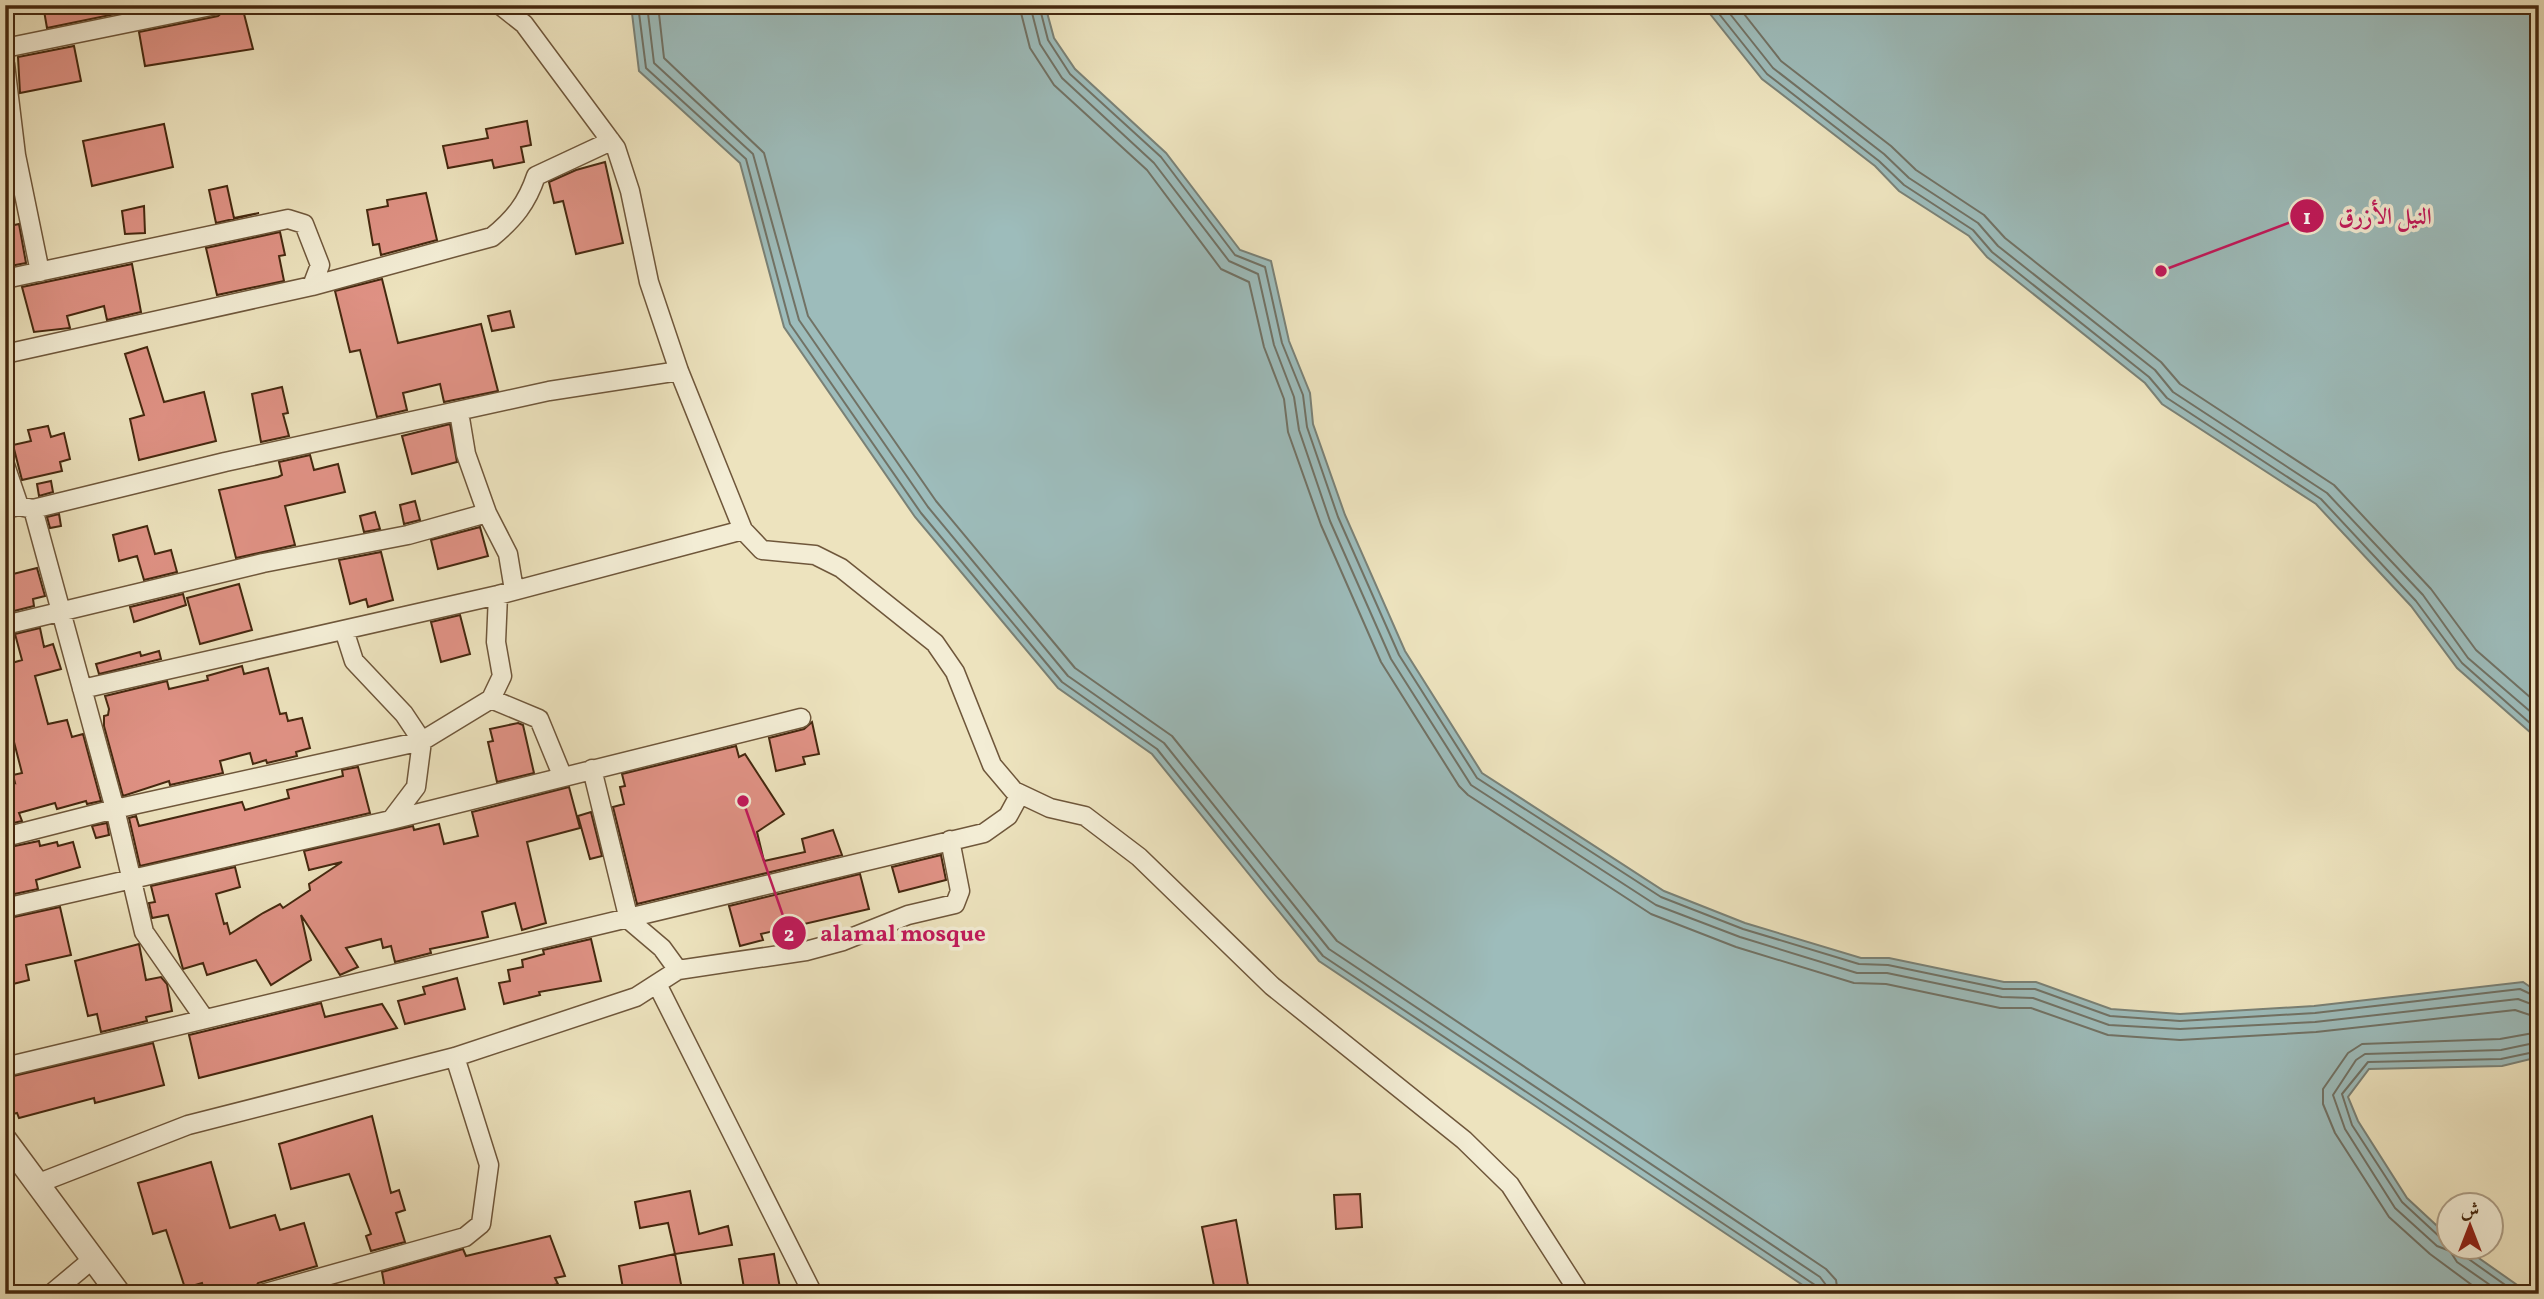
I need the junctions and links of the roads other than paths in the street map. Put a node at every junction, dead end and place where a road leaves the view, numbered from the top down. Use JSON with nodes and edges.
{"nodes":[{"id":1,"x":216,"y":5,"type":"edge"},
{"id":2,"x":500,"y":5,"type":"edge"},
{"id":3,"x":5,"y":48,"type":"edge"},
{"id":4,"x":5,"y":64,"type":"edge"},
{"id":5,"x":611,"y":141,"type":"junction"},
{"id":6,"x":10,"y":155,"type":"edge"},
{"id":7,"x":40,"y":272,"type":"junction"},
{"id":8,"x":5,"y":279,"type":"edge"},
{"id":9,"x":312,"y":286,"type":"junction"},
{"id":10,"x":5,"y":355,"type":"edge"},
{"id":11,"x":679,"y":372,"type":"junction"},
{"id":12,"x":459,"y":412,"type":"junction"},
{"id":13,"x":5,"y":465,"type":"edge"},
{"id":14,"x":19,"y":508,"type":"edge"},
{"id":15,"x":486,"y":513,"type":"junction"},
{"id":16,"x":743,"y":530,"type":"junction"},
{"id":17,"x":506,"y":593,"type":"junction"},
{"id":18,"x":62,"y":613,"type":"junction"},
{"id":19,"x":5,"y":625,"type":"edge"},
{"id":20,"x":344,"y":630,"type":"junction"},
{"id":21,"x":82,"y":688,"type":"junction"},
{"id":22,"x":491,"y":699,"type":"junction"},
{"id":23,"x":801,"y":718,"type":"dead end"},
{"id":24,"x":422,"y":741,"type":"junction"},
{"id":25,"x":592,"y":769,"type":"junction"},
{"id":26,"x":562,"y":775,"type":"junction"},
{"id":27,"x":1020,"y":794,"type":"junction"},
{"id":28,"x":115,"y":808,"type":"junction"},
{"id":29,"x":391,"y":820,"type":"junction"},
{"id":30,"x":5,"y":837,"type":"edge"},
{"id":31,"x":950,"y":840,"type":"junction"},
{"id":32,"x":129,"y":879,"type":"junction"},
{"id":33,"x":5,"y":908,"type":"edge"},
{"id":34,"x":629,"y":920,"type":"junction"},
{"id":35,"x":678,"y":970,"type":"junction"},
{"id":36,"x":657,"y":984,"type":"junction"},
{"id":37,"x":204,"y":1018,"type":"junction"},
{"id":38,"x":454,"y":1058,"type":"junction"},
{"id":39,"x":5,"y":1067,"type":"edge"},
{"id":40,"x":6,"y":1141,"type":"edge"},
{"id":41,"x":39,"y":1183,"type":"junction"},
{"id":42,"x":94,"y":1258,"type":"junction"},
{"id":43,"x":810,"y":1291,"type":"edge"},
{"id":44,"x":51,"y":1294,"type":"edge"},
{"id":45,"x":119,"y":1294,"type":"edge"},
{"id":46,"x":262,"y":1294,"type":"edge"},
{"id":47,"x":1580,"y":1294,"type":"edge"}],
"edges":[{"from":1,"to":3,"type":"street"},
{"from":2,"to":5,"type":"street"},
{"from":4,"to":6,"type":"street"},
{"from":5,"to":9,"type":"street"},
{"from":5,"to":11,"type":"street"},
{"from":6,"to":7,"type":"street"},
{"from":7,"to":8,"type":"street"},
{"from":7,"to":9,"type":"street"},
{"from":9,"to":10,"type":"street"},
{"from":11,"to":12,"type":"street"},
{"from":11,"to":16,"type":"street"},
{"from":12,"to":14,"type":"street"},
{"from":12,"to":15,"type":"street"},
{"from":13,"to":14,"type":"street"},
{"from":14,"to":18,"type":"street"},
{"from":15,"to":17,"type":"street"},
{"from":15,"to":18,"type":"street"},
{"from":16,"to":17,"type":"street"},
{"from":16,"to":27,"type":"street"},
{"from":17,"to":20,"type":"street"},
{"from":17,"to":22,"type":"street"},
{"from":18,"to":19,"type":"street"},
{"from":18,"to":21,"type":"street"},
{"from":20,"to":21,"type":"street"},
{"from":20,"to":24,"type":"street"},
{"from":21,"to":28,"type":"street"},
{"from":22,"to":24,"type":"street"},
{"from":22,"to":26,"type":"street"},
{"from":23,"to":25,"type":"street"},
{"from":24,"to":28,"type":"street"},
{"from":24,"to":29,"type":"street"},
{"from":25,"to":26,"type":"street"},
{"from":25,"to":34,"type":"street"},
{"from":26,"to":29,"type":"street"},
{"from":27,"to":31,"type":"street"},
{"from":27,"to":47,"type":"street"},
{"from":28,"to":30,"type":"street"},
{"from":28,"to":32,"type":"street"},
{"from":29,"to":32,"type":"street"},
{"from":31,"to":34,"type":"street"},
{"from":31,"to":35,"type":"street"},
{"from":32,"to":33,"type":"street"},
{"from":32,"to":37,"type":"street"},
{"from":34,"to":35,"type":"street"},
{"from":34,"to":37,"type":"street"},
{"from":35,"to":36,"type":"street"},
{"from":36,"to":38,"type":"street"},
{"from":36,"to":43,"type":"street"},
{"from":37,"to":39,"type":"street"},
{"from":38,"to":41,"type":"street"},
{"from":38,"to":46,"type":"street"},
{"from":40,"to":41,"type":"street"},
{"from":41,"to":42,"type":"street"},
{"from":42,"to":44,"type":"street"},
{"from":42,"to":45,"type":"street"}]}
